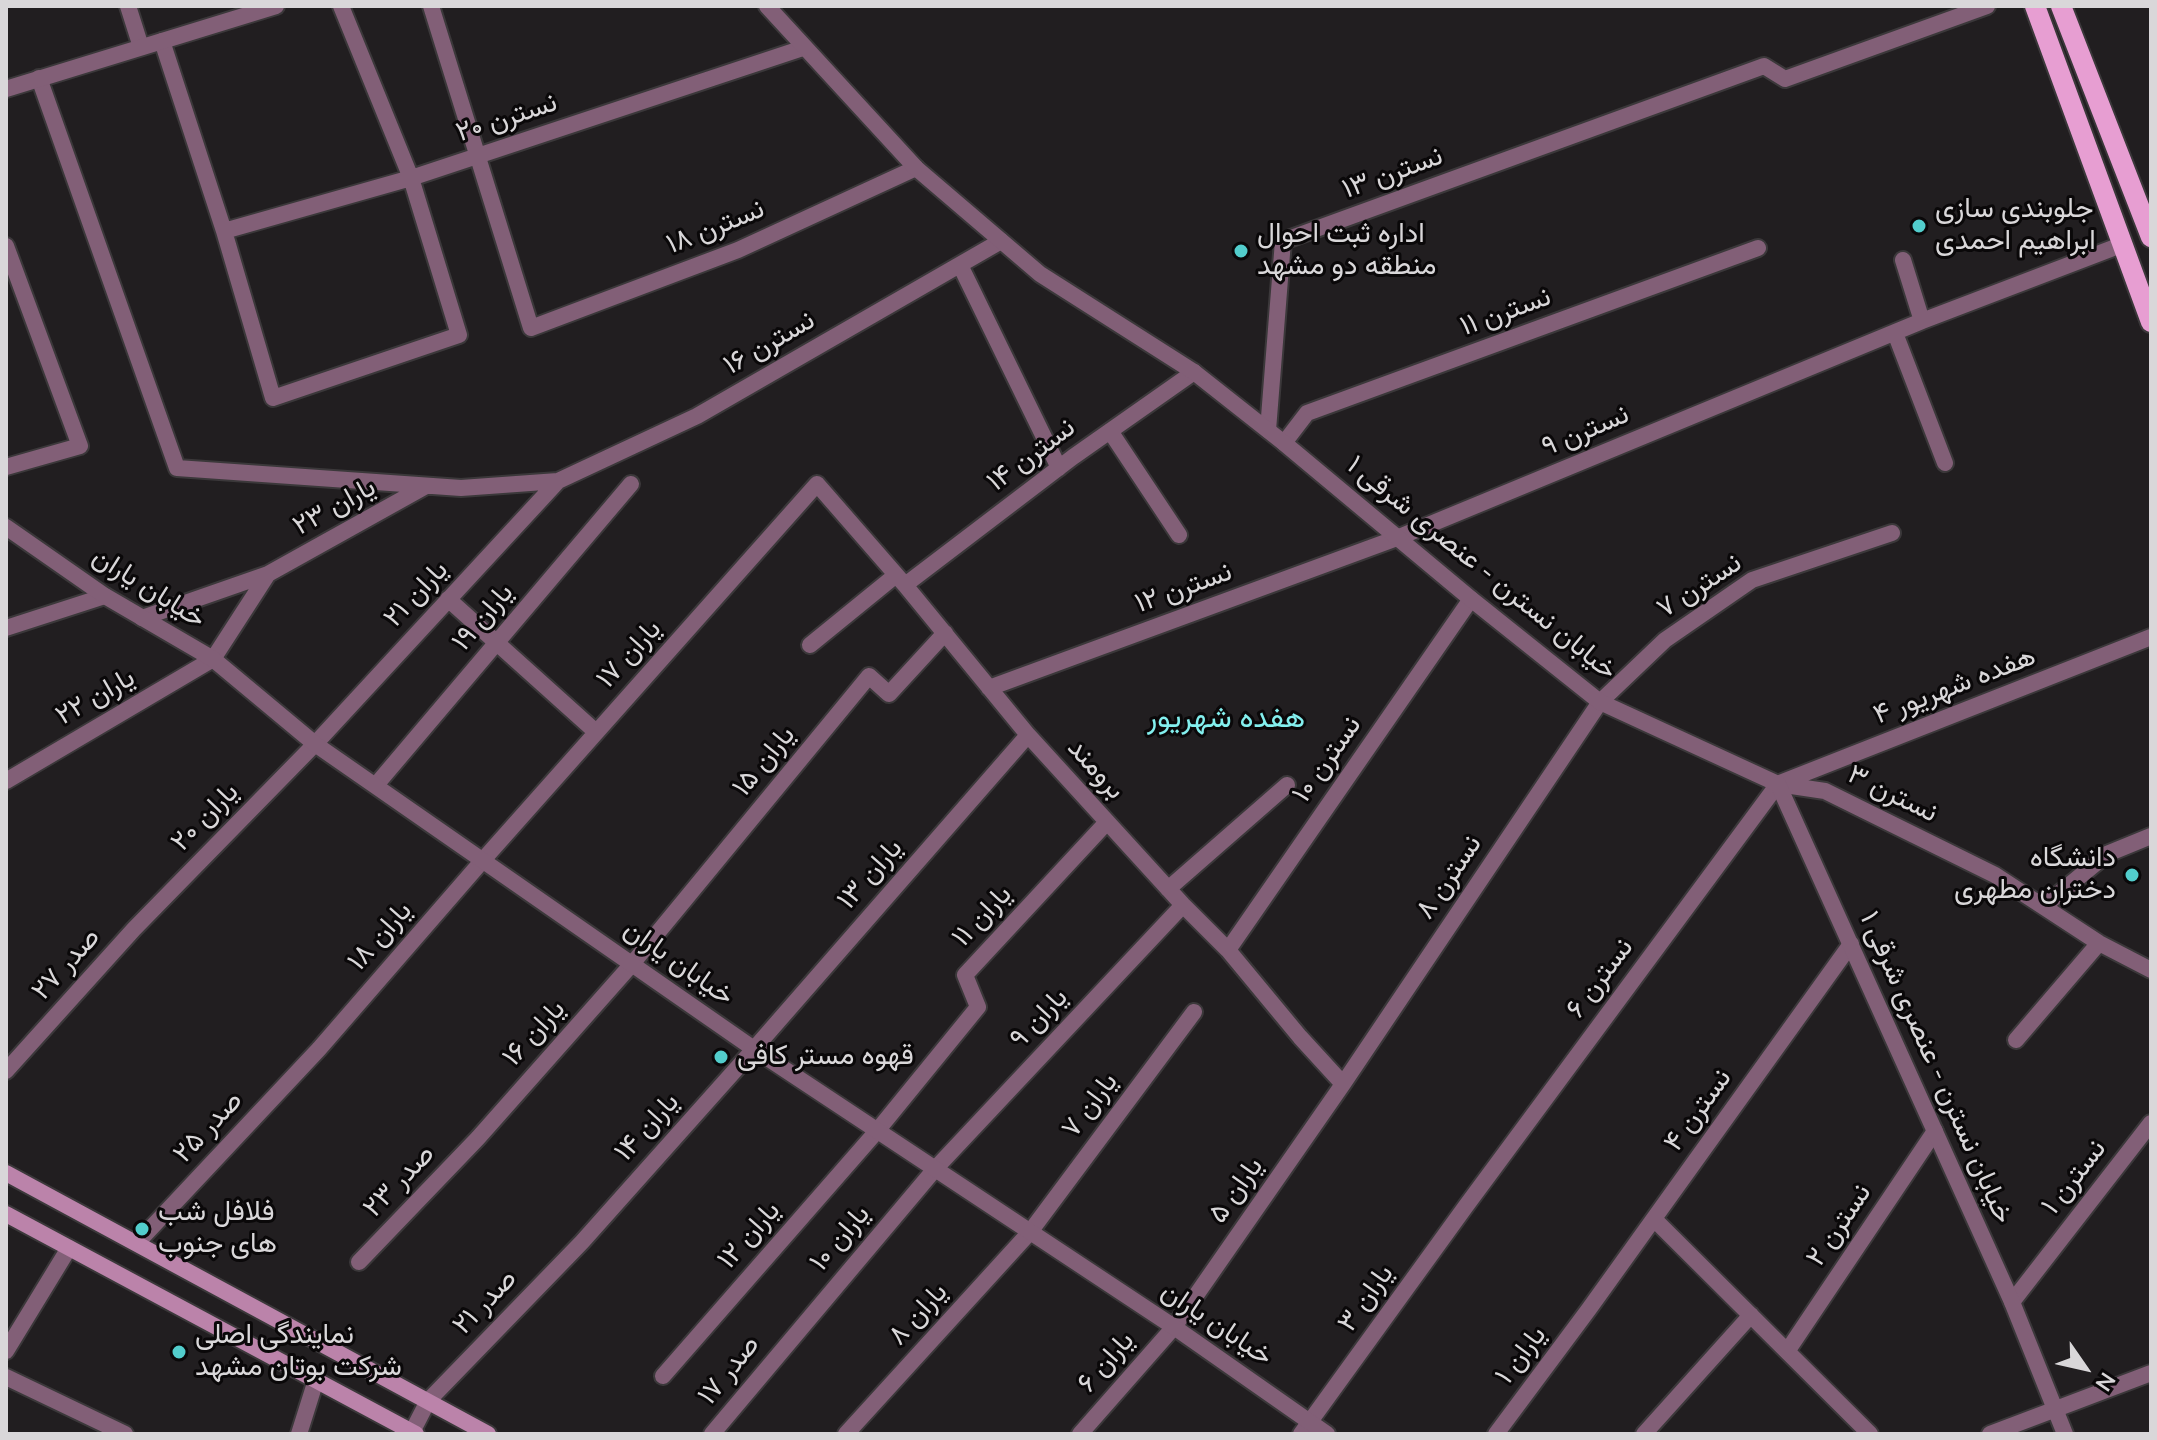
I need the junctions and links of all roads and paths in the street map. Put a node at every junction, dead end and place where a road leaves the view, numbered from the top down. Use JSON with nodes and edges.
{"nodes":[{"id":1,"x":128,"y":6,"type":"edge"},
{"id":2,"x":276,"y":6,"type":"edge"},
{"id":3,"x":341,"y":6,"type":"edge"},
{"id":4,"x":431,"y":6,"type":"edge"},
{"id":5,"x":767,"y":6,"type":"edge"},
{"id":6,"x":1987,"y":6,"type":"edge"},
{"id":7,"x":2035,"y":6,"type":"edge"},
{"id":8,"x":2061,"y":6,"type":"edge"},
{"id":9,"x":162,"y":41,"type":"junction"},
{"id":10,"x":141,"y":47,"type":"junction"},
{"id":11,"x":803,"y":48,"type":"junction"},
{"id":12,"x":39,"y":78,"type":"junction"},
{"id":13,"x":6,"y":89,"type":"edge"},
{"id":14,"x":478,"y":156,"type":"junction"},
{"id":15,"x":916,"y":168,"type":"junction"},
{"id":16,"x":411,"y":178,"type":"junction"},
{"id":17,"x":224,"y":231,"type":"junction"},
{"id":18,"x":2151,"y":235,"type":"edge"},
{"id":19,"x":1001,"y":241,"type":"junction"},
{"id":20,"x":2121,"y":245,"type":"junction"},
{"id":21,"x":6,"y":246,"type":"edge"},
{"id":22,"x":1758,"y":248,"type":"dead end"},
{"id":23,"x":1903,"y":260,"type":"dead end"},
{"id":24,"x":960,"y":265,"type":"junction"},
{"id":25,"x":10,"y":266,"type":"edge"},
{"id":26,"x":1922,"y":321,"type":"junction"},
{"id":27,"x":2151,"y":322,"type":"edge"},
{"id":28,"x":1895,"y":333,"type":"junction"},
{"id":29,"x":1194,"y":372,"type":"junction"},
{"id":30,"x":1268,"y":430,"type":"junction"},
{"id":31,"x":1110,"y":431,"type":"junction"},
{"id":32,"x":1284,"y":443,"type":"junction"},
{"id":33,"x":1945,"y":463,"type":"dead end"},
{"id":34,"x":6,"y":467,"type":"edge"},
{"id":35,"x":1059,"y":468,"type":"junction"},
{"id":36,"x":558,"y":481,"type":"junction"},
{"id":37,"x":631,"y":484,"type":"dead end"},
{"id":38,"x":817,"y":484,"type":"joint"},
{"id":39,"x":426,"y":486,"type":"junction"},
{"id":40,"x":6,"y":527,"type":"edge"},
{"id":41,"x":1892,"y":533,"type":"dead end"},
{"id":42,"x":1179,"y":535,"type":"dead end"},
{"id":43,"x":1397,"y":538,"type":"junction"},
{"id":44,"x":268,"y":574,"type":"junction"},
{"id":45,"x":901,"y":580,"type":"junction"},
{"id":46,"x":105,"y":596,"type":"junction"},
{"id":47,"x":448,"y":599,"type":"junction"},
{"id":48,"x":1471,"y":599,"type":"junction"},
{"id":49,"x":142,"y":618,"type":"junction"},
{"id":50,"x":6,"y":628,"type":"edge"},
{"id":51,"x":945,"y":633,"type":"junction"},
{"id":52,"x":2151,"y":637,"type":"edge"},
{"id":53,"x":497,"y":642,"type":"junction"},
{"id":54,"x":810,"y":645,"type":"dead end"},
{"id":55,"x":213,"y":659,"type":"junction"},
{"id":56,"x":989,"y":688,"type":"junction"},
{"id":57,"x":1600,"y":702,"type":"junction"},
{"id":58,"x":596,"y":732,"type":"junction"},
{"id":59,"x":1028,"y":735,"type":"junction"},
{"id":60,"x":315,"y":744,"type":"junction"},
{"id":61,"x":1825,"y":766,"type":"junction"},
{"id":62,"x":6,"y":781,"type":"edge"},
{"id":63,"x":1778,"y":784,"type":"junction"},
{"id":64,"x":376,"y":785,"type":"junction"},
{"id":65,"x":1287,"y":785,"type":"dead end"},
{"id":66,"x":1825,"y":791,"type":"junction"},
{"id":67,"x":1107,"y":822,"type":"junction"},
{"id":68,"x":2151,"y":836,"type":"edge"},
{"id":69,"x":483,"y":860,"type":"junction"},
{"id":70,"x":1168,"y":889,"type":"junction"},
{"id":71,"x":1183,"y":905,"type":"junction"},
{"id":72,"x":2044,"y":906,"type":"junction"},
{"id":73,"x":134,"y":929,"type":"joint"},
{"id":74,"x":2099,"y":943,"type":"junction"},
{"id":75,"x":1851,"y":944,"type":"junction"},
{"id":76,"x":1228,"y":950,"type":"junction"},
{"id":77,"x":632,"y":964,"type":"junction"},
{"id":78,"x":2151,"y":970,"type":"edge"},
{"id":79,"x":1194,"y":1012,"type":"dead end"},
{"id":80,"x":2016,"y":1040,"type":"dead end"},
{"id":81,"x":319,"y":1049,"type":"joint"},
{"id":82,"x":754,"y":1049,"type":"junction"},
{"id":83,"x":6,"y":1071,"type":"edge"},
{"id":84,"x":1343,"y":1084,"type":"junction"},
{"id":85,"x":2151,"y":1123,"type":"edge"},
{"id":86,"x":877,"y":1131,"type":"junction"},
{"id":87,"x":1935,"y":1131,"type":"junction"},
{"id":88,"x":478,"y":1138,"type":"joint"},
{"id":89,"x":935,"y":1169,"type":"junction"},
{"id":90,"x":6,"y":1173,"type":"edge"},
{"id":91,"x":1466,"y":1206,"type":"joint"},
{"id":92,"x":6,"y":1214,"type":"edge"},
{"id":93,"x":1654,"y":1219,"type":"junction"},
{"id":94,"x":1030,"y":1232,"type":"junction"},
{"id":95,"x":582,"y":1242,"type":"joint"},
{"id":96,"x":137,"y":1243,"type":"junction"},
{"id":97,"x":69,"y":1248,"type":"junction"},
{"id":98,"x":359,"y":1262,"type":"dead end"},
{"id":99,"x":2012,"y":1302,"type":"junction"},
{"id":100,"x":1589,"y":1309,"type":"joint"},
{"id":101,"x":1751,"y":1315,"type":"junction"},
{"id":102,"x":1174,"y":1327,"type":"junction"},
{"id":103,"x":788,"y":1342,"type":"joint"},
{"id":104,"x":1788,"y":1350,"type":"junction"},
{"id":105,"x":6,"y":1351,"type":"edge"},
{"id":106,"x":2151,"y":1373,"type":"edge"},
{"id":107,"x":663,"y":1376,"type":"dead end"},
{"id":108,"x":6,"y":1377,"type":"edge"},
{"id":109,"x":316,"y":1380,"type":"junction"},
{"id":110,"x":428,"y":1401,"type":"junction"},
{"id":111,"x":2055,"y":1409,"type":"junction"},
{"id":112,"x":1306,"y":1428,"type":"edge"},
{"id":113,"x":414,"y":1433,"type":"edge"},
{"id":114,"x":123,"y":1434,"type":"edge"},
{"id":115,"x":299,"y":1434,"type":"edge"},
{"id":116,"x":488,"y":1434,"type":"edge"},
{"id":117,"x":712,"y":1434,"type":"edge"},
{"id":118,"x":846,"y":1434,"type":"edge"},
{"id":119,"x":1080,"y":1434,"type":"edge"},
{"id":120,"x":1327,"y":1434,"type":"edge"},
{"id":121,"x":1496,"y":1434,"type":"edge"},
{"id":122,"x":1644,"y":1434,"type":"edge"},
{"id":123,"x":1870,"y":1434,"type":"edge"},
{"id":124,"x":1990,"y":1434,"type":"edge"},
{"id":125,"x":2065,"y":1434,"type":"edge"}],
"edges":[{"from":1,"to":10,"type":"street"},
{"from":2,"to":9,"type":"street"},
{"from":3,"to":16,"type":"street"},
{"from":4,"to":14,"type":"street"},
{"from":5,"to":11,"type":"street","name":"خیابان نسترن - عنصری شرقی ۱"},
{"from":6,"to":30,"type":"street","name":"نسترن ۱۳"},
{"from":7,"to":20,"type":"main road"},
{"from":8,"to":18,"type":"main road"},
{"from":9,"to":10,"type":"street"},
{"from":9,"to":17,"type":"street"},
{"from":10,"to":12,"type":"street"},
{"from":11,"to":14,"type":"street","name":"نسترن ۲۰"},
{"from":11,"to":15,"type":"street","name":"خیابان نسترن - عنصری شرقی ۱"},
{"from":12,"to":13,"type":"street"},
{"from":12,"to":39,"type":"street"},
{"from":14,"to":15,"type":"street","name":"نسترن ۱۸"},
{"from":14,"to":16,"type":"street","name":"نسترن ۲۰"},
{"from":15,"to":19,"type":"street","name":"خیابان نسترن - عنصری شرقی ۱"},
{"from":16,"to":17,"type":"street","name":"نسترن ۲۰"},
{"from":16,"to":17,"type":"street"},
{"from":19,"to":24,"type":"street","name":"نسترن ۱۶"},
{"from":19,"to":29,"type":"street","name":"خیابان نسترن - عنصری شرقی ۱"},
{"from":20,"to":26,"type":"street","name":"نسترن ۹"},
{"from":20,"to":27,"type":"main road"},
{"from":21,"to":25,"type":"street"},
{"from":22,"to":32,"type":"street","name":"نسترن ۱۱"},
{"from":23,"to":26,"type":"street"},
{"from":24,"to":35,"type":"street"},
{"from":24,"to":36,"type":"street","name":"نسترن ۱۶"},
{"from":25,"to":34,"type":"street"},
{"from":26,"to":28,"type":"street","name":"نسترن ۹"},
{"from":28,"to":33,"type":"street"},
{"from":28,"to":43,"type":"street","name":"نسترن ۹"},
{"from":29,"to":30,"type":"street","name":"خیابان نسترن - عنصری شرقی ۱"},
{"from":29,"to":31,"type":"street","name":"نسترن ۱۴"},
{"from":30,"to":32,"type":"street","name":"خیابان نسترن - عنصری شرقی ۱"},
{"from":31,"to":35,"type":"street","name":"نسترن ۱۴"},
{"from":31,"to":42,"type":"street"},
{"from":32,"to":43,"type":"street","name":"خیابان نسترن - عنصری شرقی ۱"},
{"from":35,"to":45,"type":"street","name":"نسترن ۱۴"},
{"from":36,"to":39,"type":"street"},
{"from":36,"to":47,"type":"street","name":"یاران ۲۱"},
{"from":37,"to":53,"type":"street","name":"یاران ۱۹"},
{"from":38,"to":45,"type":"street","name":"برومند"},
{"from":38,"to":58,"type":"street","name":"یاران ۱۷"},
{"from":39,"to":44,"type":"street","name":"یاران ۲۳"},
{"from":40,"to":46,"type":"street","name":"خیابان یاران"},
{"from":41,"to":57,"type":"street","name":"نسترن ۷"},
{"from":43,"to":48,"type":"street","name":"خیابان نسترن - عنصری شرقی ۱"},
{"from":43,"to":56,"type":"street","name":"نسترن ۱۲"},
{"from":44,"to":49,"type":"street","name":"یاران ۲۳"},
{"from":44,"to":55,"type":"street","name":"یاران ۲۳"},
{"from":45,"to":51,"type":"street","name":"برومند"},
{"from":45,"to":54,"type":"street","name":"نسترن ۱۴"},
{"from":46,"to":49,"type":"street","name":"خیابان یاران"},
{"from":46,"to":50,"type":"street"},
{"from":47,"to":53,"type":"street"},
{"from":47,"to":60,"type":"street","name":"یاران ۲۱"},
{"from":48,"to":57,"type":"street","name":"خیابان نسترن - عنصری شرقی ۱"},
{"from":48,"to":76,"type":"street","name":"نسترن ۱۰"},
{"from":49,"to":55,"type":"street","name":"خیابان یاران"},
{"from":51,"to":56,"type":"street","name":"برومند"},
{"from":51,"to":77,"type":"street","name":"یاران ۱۵"},
{"from":52,"to":61,"type":"street","name":"هفده شهریور ۴"},
{"from":53,"to":58,"type":"street"},
{"from":53,"to":64,"type":"street","name":"یاران ۱۹"},
{"from":55,"to":60,"type":"street","name":"خیابان یاران"},
{"from":55,"to":62,"type":"street","name":"یاران ۲۲"},
{"from":56,"to":59,"type":"street","name":"برومند"},
{"from":57,"to":63,"type":"street","name":"خیابان نسترن - عنصری شرقی ۱"},
{"from":57,"to":84,"type":"street","name":"نسترن ۸"},
{"from":58,"to":69,"type":"street","name":"یاران ۱۷"},
{"from":59,"to":67,"type":"street","name":"برومند"},
{"from":59,"to":82,"type":"street","name":"یاران ۱۳"},
{"from":60,"to":64,"type":"street","name":"خیابان یاران"},
{"from":60,"to":73,"type":"street","name":"یاران ۲۰"},
{"from":61,"to":63,"type":"street","name":"هفده شهریور ۴"},
{"from":61,"to":66,"type":"street"},
{"from":63,"to":66,"type":"street","name":"نسترن ۳"},
{"from":63,"to":75,"type":"street","name":"خیابان نسترن - عنصری شرقی ۱"},
{"from":63,"to":91,"type":"street","name":"نسترن ۶"},
{"from":64,"to":69,"type":"street","name":"خیابان یاران"},
{"from":65,"to":70,"type":"street"},
{"from":66,"to":72,"type":"street","name":"نسترن ۳"},
{"from":67,"to":70,"type":"street","name":"برومند"},
{"from":67,"to":86,"type":"street","name":"یاران ۱۱"},
{"from":68,"to":72,"type":"street"},
{"from":69,"to":77,"type":"street","name":"خیابان یاران"},
{"from":69,"to":81,"type":"street","name":"یاران ۱۸"},
{"from":70,"to":71,"type":"street","name":"برومند"},
{"from":71,"to":76,"type":"street","name":"برومند"},
{"from":71,"to":89,"type":"street","name":"یاران ۹"},
{"from":72,"to":74,"type":"street","name":"نسترن ۳"},
{"from":73,"to":83,"type":"street","name":"صدر ۲۷"},
{"from":74,"to":78,"type":"street"},
{"from":74,"to":80,"type":"street"},
{"from":75,"to":87,"type":"street","name":"خیابان نسترن - عنصری شرقی ۱"},
{"from":75,"to":93,"type":"street","name":"نسترن ۴"},
{"from":76,"to":84,"type":"street","name":"برومند"},
{"from":77,"to":82,"type":"street","name":"خیابان یاران"},
{"from":77,"to":88,"type":"street","name":"یاران ۱۶"},
{"from":79,"to":94,"type":"street","name":"یاران ۷"},
{"from":81,"to":96,"type":"street","name":"صدر ۲۵"},
{"from":82,"to":86,"type":"street","name":"خیابان یاران"},
{"from":82,"to":95,"type":"street","name":"یاران ۱۴"},
{"from":84,"to":102,"type":"street","name":"یاران ۵"},
{"from":85,"to":99,"type":"street","name":"نسترن ۱"},
{"from":86,"to":89,"type":"street","name":"خیابان یاران"},
{"from":86,"to":107,"type":"street","name":"یاران ۱۲"},
{"from":87,"to":99,"type":"street","name":"خیابان نسترن - عنصری شرقی ۱"},
{"from":87,"to":104,"type":"street","name":"نسترن ۲"},
{"from":88,"to":98,"type":"street","name":"صدر ۲۳"},
{"from":89,"to":94,"type":"street","name":"خیابان یاران"},
{"from":89,"to":103,"type":"street","name":"یاران ۱۰"},
{"from":90,"to":96,"type":"main road"},
{"from":91,"to":112,"type":"street","name":"یاران ۳"},
{"from":92,"to":97,"type":"main road"},
{"from":93,"to":100,"type":"street","name":"نسترن ۴"},
{"from":93,"to":101,"type":"street"},
{"from":94,"to":102,"type":"street","name":"خیابان یاران"},
{"from":94,"to":118,"type":"street","name":"یاران ۸"},
{"from":95,"to":110,"type":"street","name":"صدر ۲۱"},
{"from":96,"to":110,"type":"main road"},
{"from":97,"to":105,"type":"street"},
{"from":97,"to":109,"type":"main road"},
{"from":99,"to":111,"type":"street","name":"خیابان نسترن - عنصری شرقی ۱"},
{"from":100,"to":121,"type":"street","name":"یاران ۱"},
{"from":101,"to":104,"type":"street"},
{"from":101,"to":122,"type":"street"},
{"from":102,"to":112,"type":"street","name":"خیابان یاران"},
{"from":102,"to":119,"type":"street","name":"یاران ۶"},
{"from":103,"to":117,"type":"street","name":"صدر ۱۷"},
{"from":104,"to":123,"type":"street"},
{"from":106,"to":111,"type":"street"},
{"from":108,"to":114,"type":"street"},
{"from":109,"to":113,"type":"main road"},
{"from":109,"to":115,"type":"street"},
{"from":110,"to":113,"type":"street","name":"صدر ۲۱"},
{"from":110,"to":116,"type":"main road"},
{"from":111,"to":124,"type":"street"},
{"from":111,"to":125,"type":"street","name":"خیابان نسترن - عنصری شرقی ۱"},
{"from":112,"to":120,"type":"street","name":"خیابان یاران"}]}
